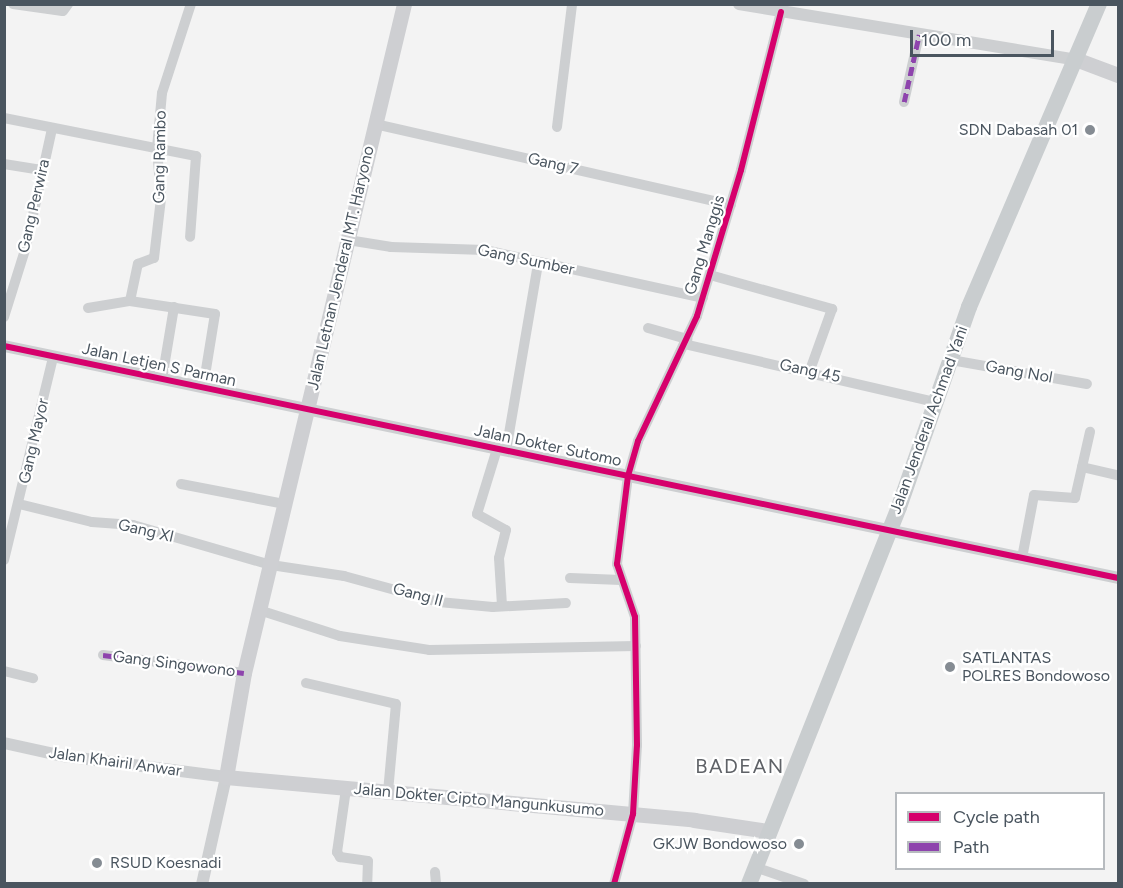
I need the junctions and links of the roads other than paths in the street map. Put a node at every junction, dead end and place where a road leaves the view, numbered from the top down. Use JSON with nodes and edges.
{"nodes":[{"id":1,"x":13,"y":4,"type":"edge"},
{"id":2,"x":68,"y":4,"type":"edge"},
{"id":3,"x":191,"y":4,"type":"edge"},
{"id":4,"x":404,"y":4,"type":"edge"},
{"id":5,"x":572,"y":4,"type":"edge"},
{"id":6,"x":739,"y":4,"type":"edge"},
{"id":7,"x":1099,"y":4,"type":"edge"},
{"id":8,"x":789,"y":10,"type":"edge"},
{"id":9,"x":919,"y":35,"type":"junction"},
{"id":10,"x":1078,"y":60,"type":"junction"},
{"id":11,"x":1119,"y":75,"type":"edge"},
{"id":12,"x":904,"y":102,"type":"dead end"},
{"id":13,"x":4,"y":118,"type":"edge"},
{"id":14,"x":375,"y":124,"type":"junction"},
{"id":15,"x":557,"y":128,"type":"dead end"},
{"id":16,"x":52,"y":129,"type":"junction"},
{"id":17,"x":157,"y":148,"type":"junction"},
{"id":18,"x":4,"y":164,"type":"edge"},
{"id":19,"x":42,"y":170,"type":"junction"},
{"id":20,"x":731,"y":205,"type":"junction"},
{"id":21,"x":190,"y":237,"type":"dead end"},
{"id":22,"x":348,"y":240,"type":"junction"},
{"id":23,"x":538,"y":263,"type":"junction"},
{"id":24,"x":710,"y":275,"type":"junction"},
{"id":25,"x":703,"y":298,"type":"junction"},
{"id":26,"x":130,"y":301,"type":"junction"},
{"id":27,"x":174,"y":307,"type":"junction"},
{"id":28,"x":88,"y":308,"type":"dead end"},
{"id":29,"x":4,"y":317,"type":"edge"},
{"id":30,"x":648,"y":328,"type":"dead end"},
{"id":31,"x":685,"y":342,"type":"junction"},
{"id":32,"x":4,"y":346,"type":"edge"},
{"id":33,"x":53,"y":357,"type":"junction"},
{"id":34,"x":951,"y":360,"type":"junction"},
{"id":35,"x":810,"y":370,"type":"junction"},
{"id":36,"x":162,"y":379,"type":"junction"},
{"id":37,"x":1087,"y":384,"type":"dead end"},
{"id":38,"x":203,"y":388,"type":"junction"},
{"id":39,"x":936,"y":402,"type":"junction"},
{"id":40,"x":307,"y":411,"type":"junction"},
{"id":41,"x":1090,"y":432,"type":"dead end"},
{"id":42,"x":501,"y":450,"type":"junction"},
{"id":43,"x":1082,"y":468,"type":"junction"},
{"id":44,"x":1119,"y":475,"type":"edge"},
{"id":45,"x":628,"y":476,"type":"junction"},
{"id":46,"x":181,"y":484,"type":"dead end"},
{"id":47,"x":19,"y":504,"type":"junction"},
{"id":48,"x":285,"y":504,"type":"junction"},
{"id":49,"x":889,"y":530,"type":"junction"},
{"id":50,"x":7,"y":543,"type":"edge"},
{"id":51,"x":1022,"y":558,"type":"junction"},
{"id":52,"x":4,"y":560,"type":"edge"},
{"id":53,"x":271,"y":565,"type":"junction"},
{"id":54,"x":570,"y":578,"type":"dead end"},
{"id":55,"x":1119,"y":578,"type":"edge"},
{"id":56,"x":621,"y":580,"type":"junction"},
{"id":57,"x":566,"y":603,"type":"dead end"},
{"id":58,"x":502,"y":606,"type":"junction"},
{"id":59,"x":259,"y":610,"type":"junction"},
{"id":60,"x":636,"y":646,"type":"junction"},
{"id":61,"x":103,"y":655,"type":"dead end"},
{"id":62,"x":4,"y":671,"type":"edge"},
{"id":63,"x":244,"y":673,"type":"junction"},
{"id":64,"x":33,"y":678,"type":"dead end"},
{"id":65,"x":306,"y":683,"type":"dead end"},
{"id":66,"x":4,"y":743,"type":"edge"},
{"id":67,"x":226,"y":777,"type":"junction"},
{"id":68,"x":346,"y":789,"type":"junction"},
{"id":69,"x":388,"y":792,"type":"junction"},
{"id":70,"x":633,"y":814,"type":"junction"},
{"id":71,"x":768,"y":831,"type":"junction"},
{"id":72,"x":755,"y":867,"type":"junction"},
{"id":73,"x":435,"y":872,"type":"dead end"},
{"id":74,"x":202,"y":884,"type":"edge"},
{"id":75,"x":367,"y":884,"type":"edge"},
{"id":76,"x":436,"y":884,"type":"edge"},
{"id":77,"x":614,"y":884,"type":"edge"},
{"id":78,"x":749,"y":884,"type":"edge"},
{"id":79,"x":804,"y":884,"type":"edge"}],
"edges":[{"from":1,"to":2,"type":"street"},
{"from":3,"to":17,"type":"street","name":"Gang Rambo"},
{"from":4,"to":14,"type":"main road","name":"Jalan Letnan Jenderal MT. Haryono"},
{"from":5,"to":15,"type":"street"},
{"from":6,"to":8,"type":"street"},
{"from":7,"to":10,"type":"main road","name":"Jalan Jenderal Achmad Yani"},
{"from":8,"to":9,"type":"street"},
{"from":8,"to":20,"type":"street","name":"Gang Manggis"},
{"from":9,"to":10,"type":"street"},
{"from":9,"to":12,"type":"street"},
{"from":10,"to":11,"type":"main road"},
{"from":10,"to":34,"type":"main road","name":"Jalan Jenderal Achmad Yani"},
{"from":13,"to":16,"type":"street"},
{"from":14,"to":20,"type":"street","name":"Gang 7"},
{"from":14,"to":22,"type":"main road","name":"Jalan Letnan Jenderal MT. Haryono"},
{"from":16,"to":17,"type":"street"},
{"from":16,"to":19,"type":"street","name":"Gang Perwira"},
{"from":17,"to":21,"type":"street"},
{"from":17,"to":26,"type":"street","name":"Gang Rambo"},
{"from":18,"to":19,"type":"street"},
{"from":19,"to":29,"type":"street","name":"Gang Perwira"},
{"from":20,"to":24,"type":"street","name":"Gang Manggis"},
{"from":22,"to":23,"type":"street","name":"Gang Sumber"},
{"from":22,"to":40,"type":"main road","name":"Jalan Letnan Jenderal MT. Haryono"},
{"from":23,"to":25,"type":"street","name":"Gang Sumber"},
{"from":23,"to":42,"type":"street"},
{"from":24,"to":25,"type":"street","name":"Gang Manggis"},
{"from":24,"to":35,"type":"street"},
{"from":25,"to":31,"type":"street","name":"Gang Manggis"},
{"from":26,"to":27,"type":"street"},
{"from":26,"to":28,"type":"street"},
{"from":27,"to":36,"type":"street"},
{"from":27,"to":38,"type":"street"},
{"from":30,"to":31,"type":"street","name":"Gang 45"},
{"from":31,"to":35,"type":"street","name":"Gang 45"},
{"from":31,"to":45,"type":"street","name":"Gang Manggis"},
{"from":32,"to":33,"type":"street","name":"Jalan Letjen S Parman"},
{"from":33,"to":36,"type":"street","name":"Jalan Letjen S Parman"},
{"from":33,"to":47,"type":"street","name":"Gang Mayor"},
{"from":34,"to":37,"type":"street","name":"Gang Nol"},
{"from":34,"to":39,"type":"main road","name":"Jalan Jenderal Achmad Yani"},
{"from":35,"to":39,"type":"street","name":"Gang 45"},
{"from":36,"to":38,"type":"street","name":"Jalan Letjen S Parman"},
{"from":38,"to":40,"type":"street","name":"Jalan Letjen S Parman"},
{"from":39,"to":49,"type":"main road","name":"Jalan Jenderal Achmad Yani"},
{"from":40,"to":42,"type":"street","name":"Jalan Dokter Sutomo"},
{"from":40,"to":48,"type":"main road","name":"Jalan Letnan Jenderal MT. Haryono"},
{"from":41,"to":43,"type":"street"},
{"from":42,"to":45,"type":"street","name":"Jalan Dokter Sutomo"},
{"from":42,"to":58,"type":"street"},
{"from":43,"to":44,"type":"street"},
{"from":43,"to":51,"type":"street"},
{"from":45,"to":49,"type":"street","name":"Jalan Dokter Sutomo"},
{"from":45,"to":56,"type":"street","name":"Gang Manggis"},
{"from":46,"to":48,"type":"street"},
{"from":47,"to":50,"type":"street","name":"Gang Mayor"},
{"from":47,"to":53,"type":"street","name":"Gang XI"},
{"from":48,"to":53,"type":"main road","name":"Jalan Letnan Jenderal MT. Haryono"},
{"from":49,"to":51,"type":"street","name":"Jalan Dokter Sutomo"},
{"from":49,"to":71,"type":"main road","name":"Jalan Jenderal Achmad Yani"},
{"from":50,"to":52,"type":"street","name":"Gang Mayor"},
{"from":51,"to":55,"type":"street","name":"Jalan Dokter Sutomo"},
{"from":53,"to":58,"type":"street","name":"Gang II"},
{"from":53,"to":59,"type":"main road","name":"Jalan Letnan Jenderal MT. Haryono"},
{"from":54,"to":56,"type":"street"},
{"from":56,"to":60,"type":"street","name":"Gang Manggis"},
{"from":57,"to":58,"type":"street","name":"Gang II"},
{"from":59,"to":60,"type":"street"},
{"from":59,"to":63,"type":"main road","name":"Jalan Letnan Jenderal MT. Haryono"},
{"from":60,"to":70,"type":"street","name":"Gang Manggis"},
{"from":61,"to":63,"type":"street","name":"Gang Singowono"},
{"from":62,"to":64,"type":"street"},
{"from":63,"to":67,"type":"main road","name":"Jalan Letnan Jenderal MT. Haryono"},
{"from":65,"to":69,"type":"street"},
{"from":66,"to":67,"type":"street","name":"Jalan Khairil Anwar"},
{"from":67,"to":68,"type":"main road","name":"Jalan Dokter Cipto Mangunkusumo"},
{"from":67,"to":74,"type":"street"},
{"from":68,"to":69,"type":"main road","name":"Jalan Dokter Cipto Mangunkusumo"},
{"from":68,"to":75,"type":"street"},
{"from":69,"to":70,"type":"main road","name":"Jalan Dokter Cipto Mangunkusumo"},
{"from":70,"to":71,"type":"main road","name":"Jalan Dokter Cipto Mangunkusumo"},
{"from":70,"to":77,"type":"street","name":"Gang Manggis"},
{"from":71,"to":72,"type":"main road","name":"Jalan Jenderal Achmad Yani"},
{"from":72,"to":78,"type":"main road","name":"Jalan Jenderal Achmad Yani"},
{"from":72,"to":79,"type":"street"},
{"from":73,"to":76,"type":"street"}]}
